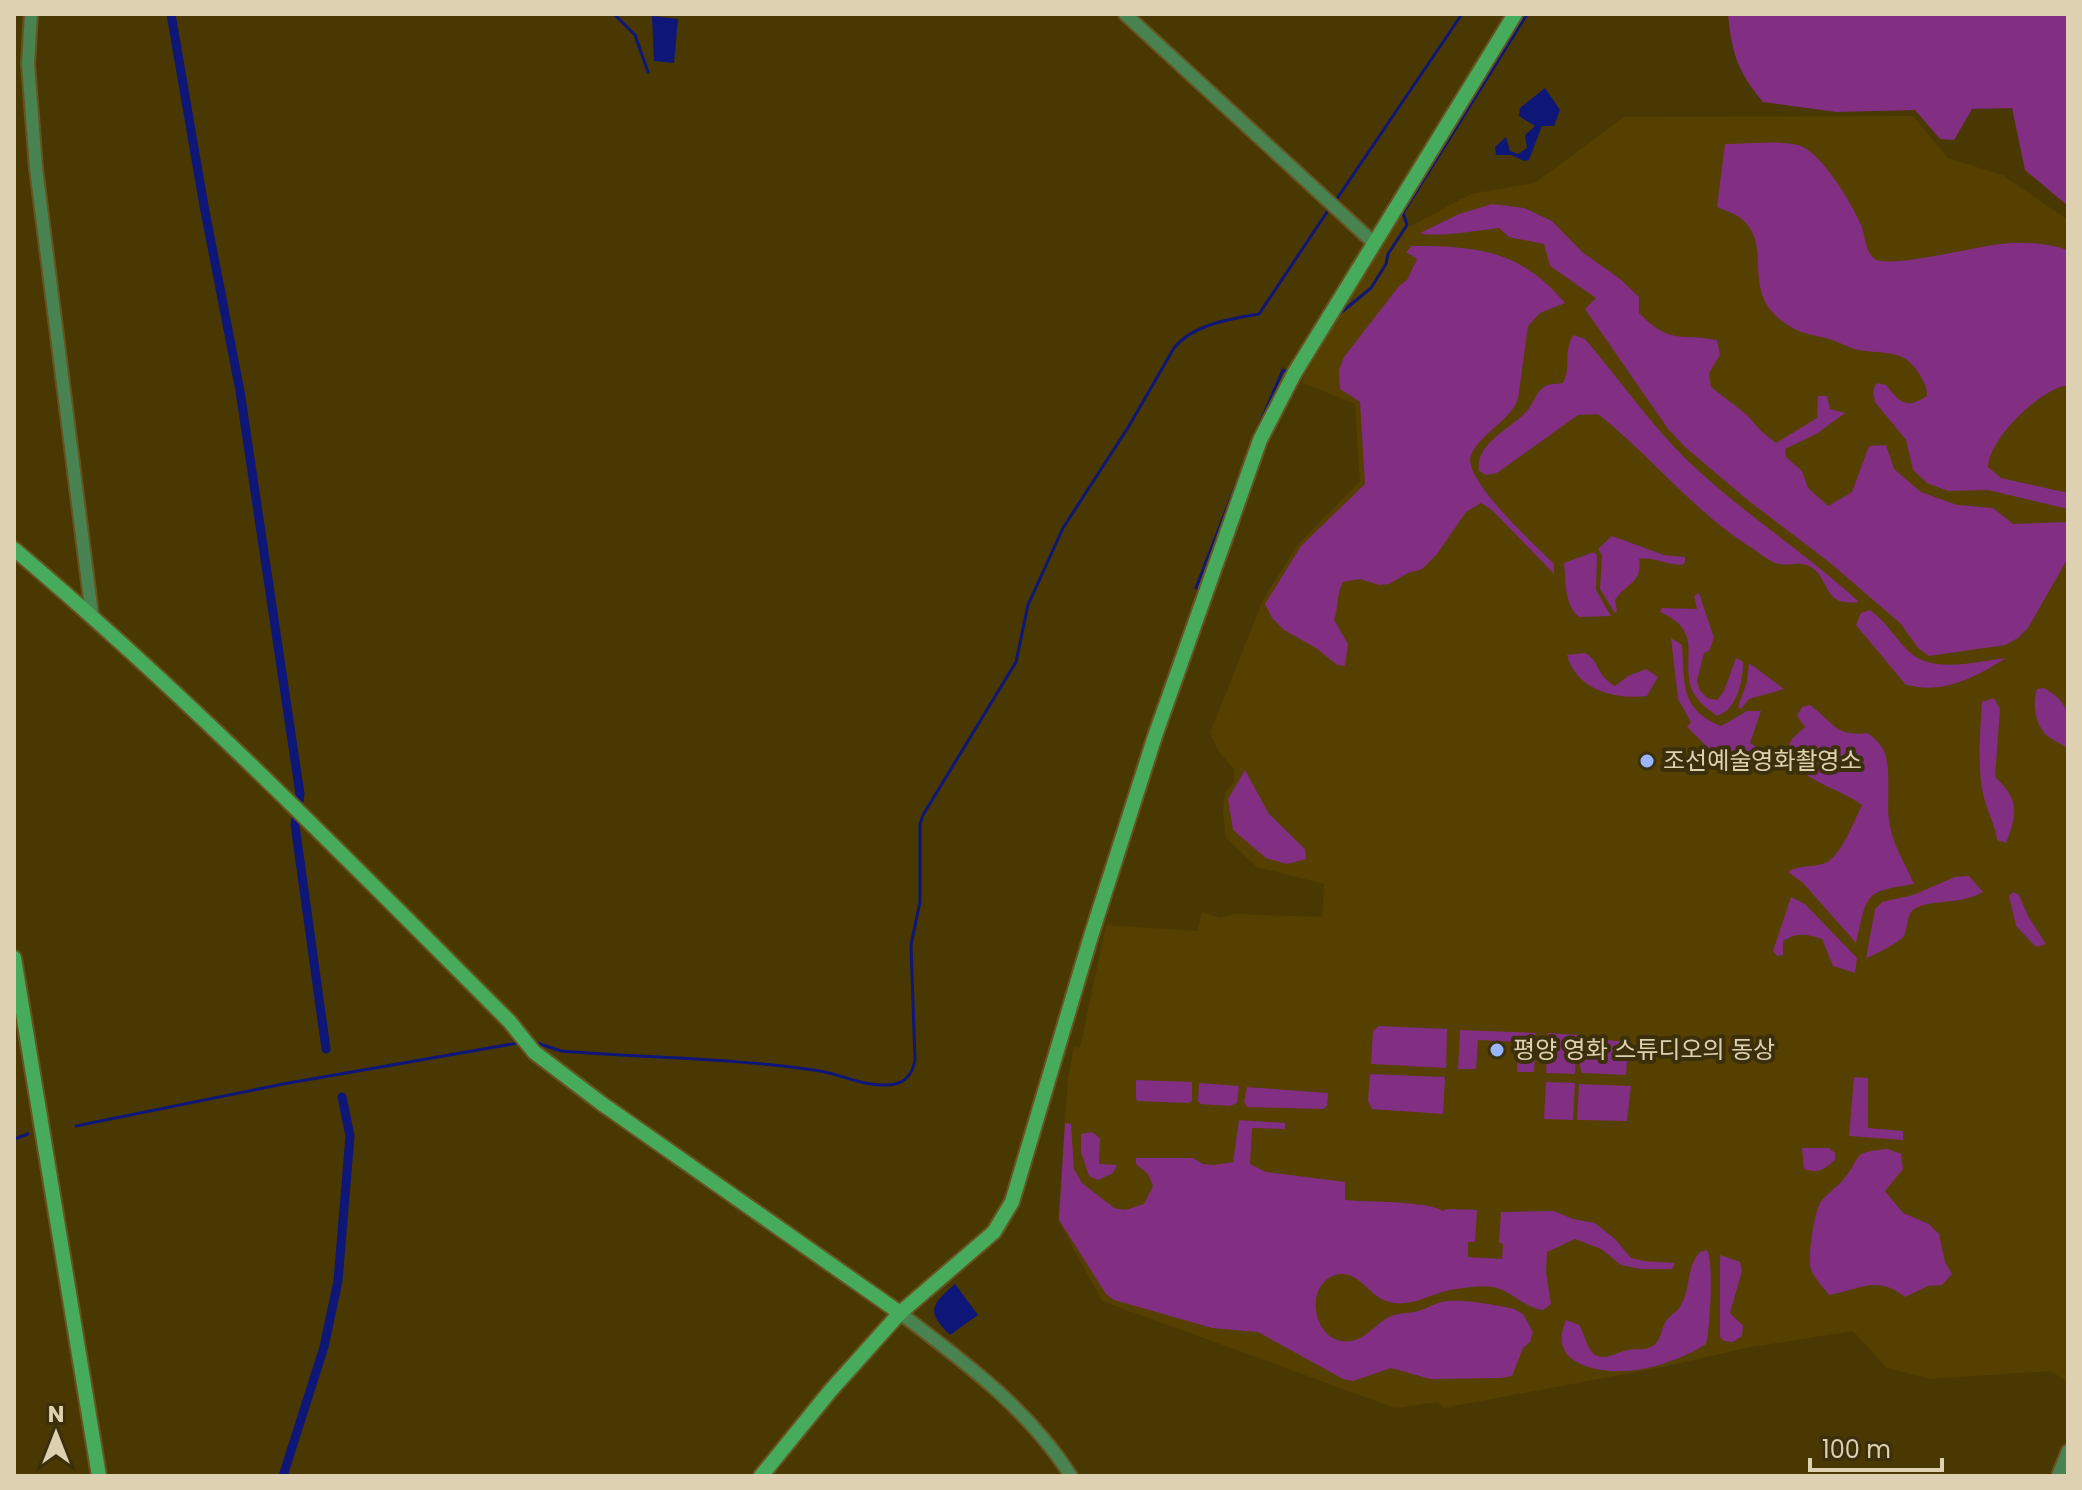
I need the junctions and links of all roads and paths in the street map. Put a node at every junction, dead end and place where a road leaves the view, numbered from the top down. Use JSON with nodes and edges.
{"nodes":[{"id":1,"x":31,"y":14,"type":"edge"},
{"id":2,"x":1125,"y":14,"type":"edge"},
{"id":3,"x":1515,"y":14,"type":"edge"},
{"id":4,"x":1375,"y":244,"type":"junction"},
{"id":5,"x":14,"y":549,"type":"edge"},
{"id":6,"x":92,"y":615,"type":"junction"},
{"id":7,"x":14,"y":958,"type":"edge"},
{"id":8,"x":900,"y":1313,"type":"junction"},
{"id":9,"x":2068,"y":1451,"type":"edge"},
{"id":10,"x":99,"y":1476,"type":"edge"},
{"id":11,"x":761,"y":1476,"type":"edge"},
{"id":12,"x":1071,"y":1476,"type":"edge"},
{"id":13,"x":2058,"y":1476,"type":"edge"}],
"edges":[{"from":1,"to":6,"type":"street"},
{"from":2,"to":4,"type":"street"},
{"from":3,"to":4,"type":"main road"},
{"from":4,"to":8,"type":"main road"},
{"from":5,"to":6,"type":"main road"},
{"from":6,"to":8,"type":"main road"},
{"from":7,"to":10,"type":"main road"},
{"from":8,"to":11,"type":"main road"},
{"from":8,"to":12,"type":"street"},
{"from":9,"to":13,"type":"street"}]}
